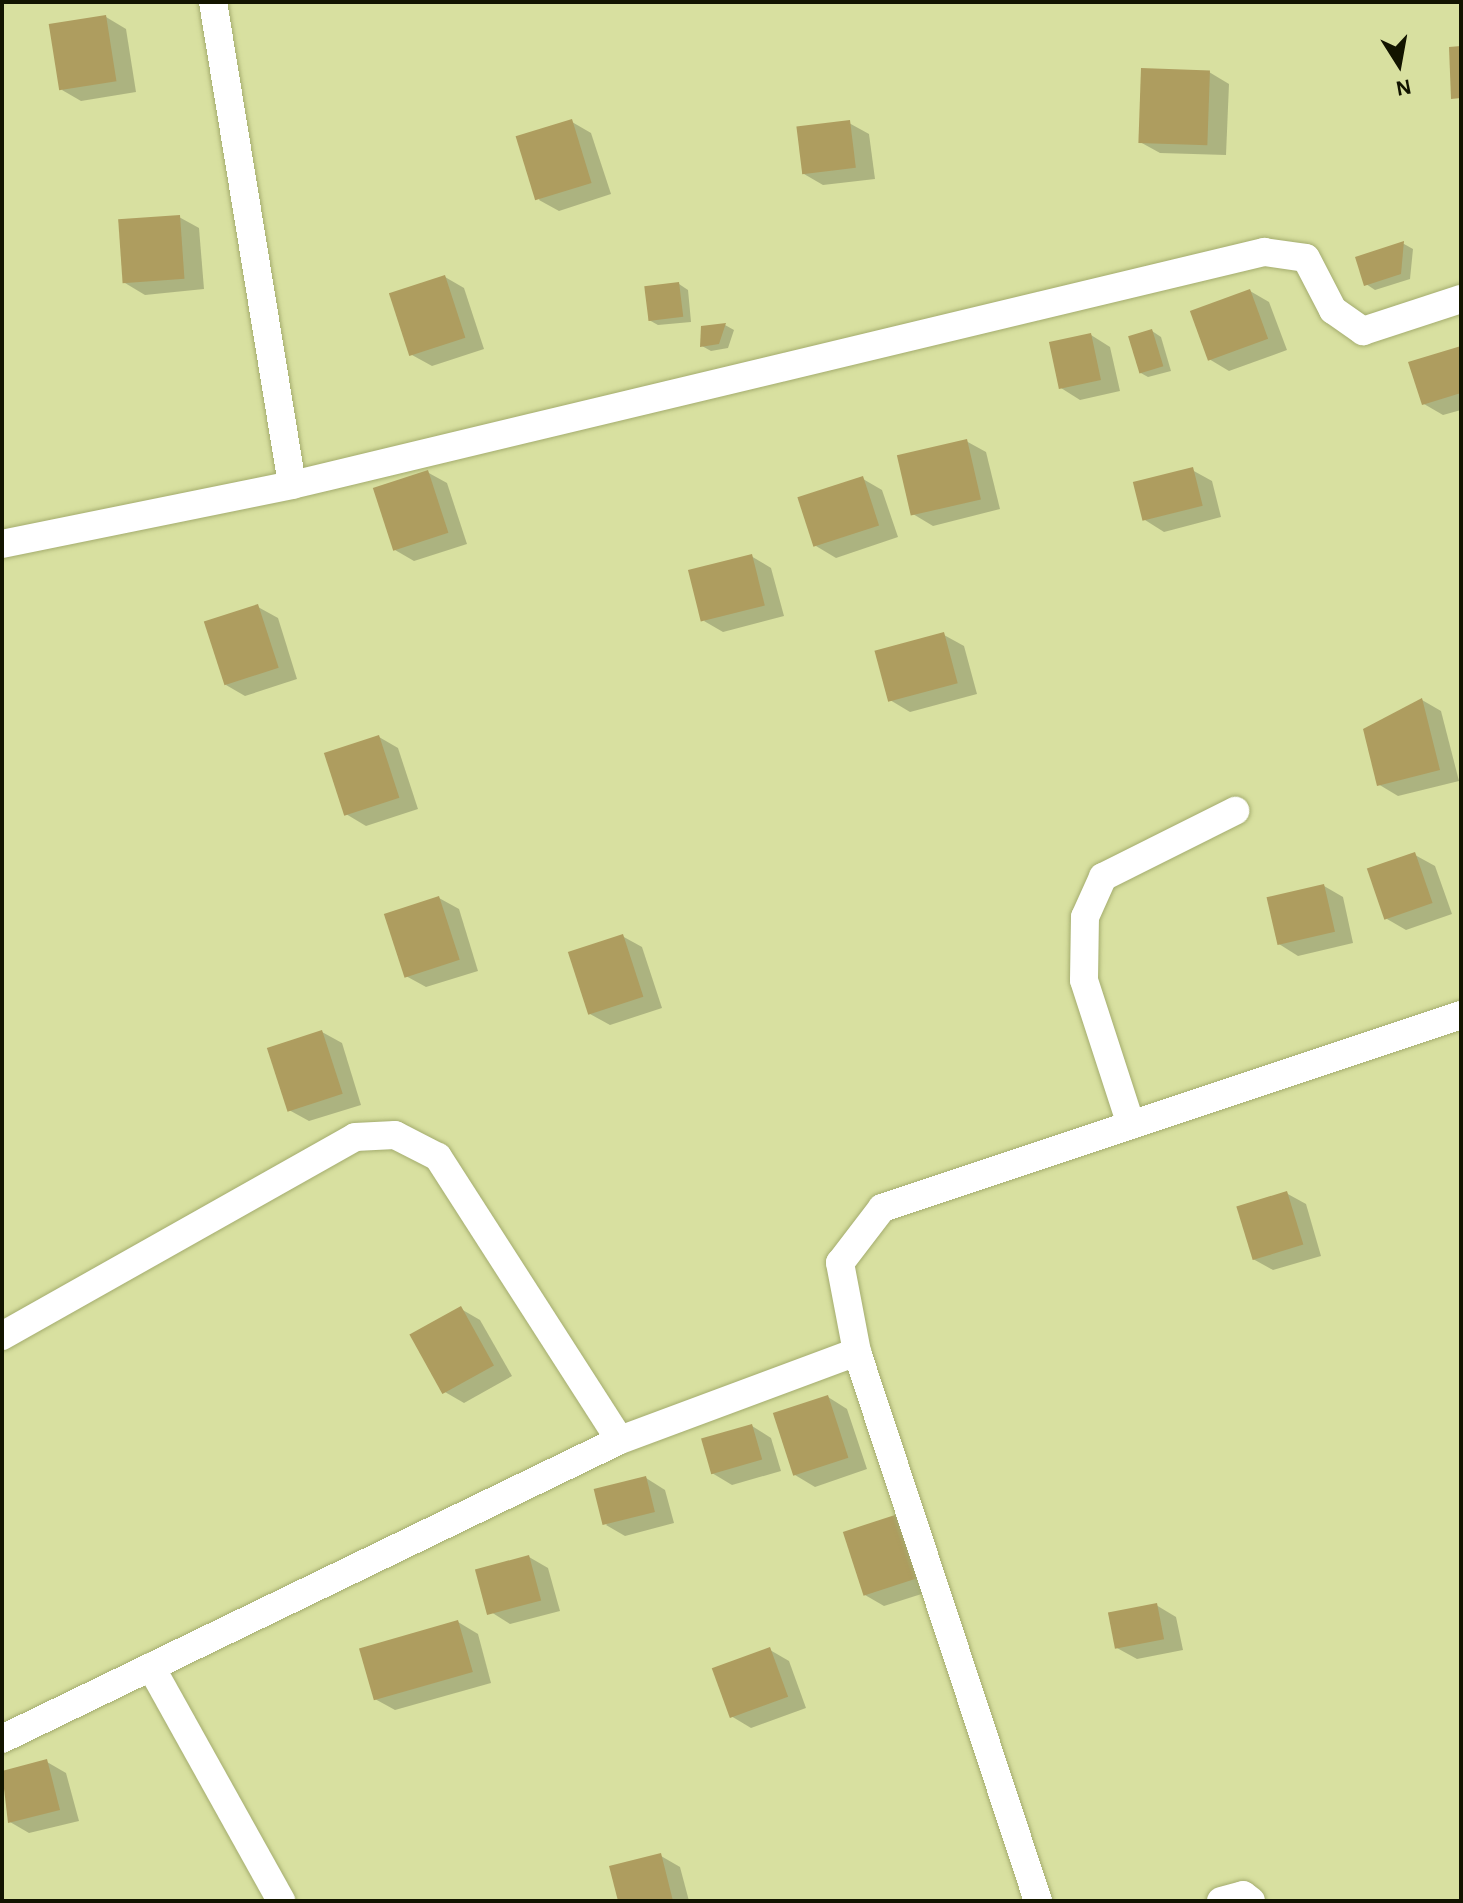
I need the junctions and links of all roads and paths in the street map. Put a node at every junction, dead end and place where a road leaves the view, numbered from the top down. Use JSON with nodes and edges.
{"nodes":[{"id":1,"x":213,"y":2,"type":"edge"},
{"id":2,"x":1461,"y":299,"type":"edge"},
{"id":3,"x":292,"y":485,"type":"junction"},
{"id":4,"x":2,"y":544,"type":"edge"},
{"id":5,"x":1235,"y":811,"type":"dead end"},
{"id":6,"x":1461,"y":1015,"type":"edge"},
{"id":7,"x":1131,"y":1125,"type":"junction"},
{"id":8,"x":2,"y":1336,"type":"edge"},
{"id":9,"x":857,"y":1352,"type":"junction"},
{"id":10,"x":620,"y":1440,"type":"junction"},
{"id":11,"x":151,"y":1667,"type":"junction"},
{"id":12,"x":2,"y":1739,"type":"edge"},
{"id":13,"x":281,"y":1901,"type":"edge"},
{"id":14,"x":1038,"y":1901,"type":"edge"},
{"id":15,"x":1221,"y":1901,"type":"edge"},
{"id":16,"x":1251,"y":1901,"type":"edge"}],
"edges":[{"from":1,"to":3,"type":"street"},
{"from":2,"to":3,"type":"street"},
{"from":3,"to":4,"type":"street"},
{"from":5,"to":7,"type":"street"},
{"from":6,"to":7,"type":"street"},
{"from":7,"to":9,"type":"street"},
{"from":8,"to":10,"type":"street"},
{"from":9,"to":10,"type":"street"},
{"from":9,"to":14,"type":"street"},
{"from":10,"to":11,"type":"street"},
{"from":11,"to":12,"type":"street"},
{"from":11,"to":13,"type":"street"},
{"from":15,"to":16,"type":"street"}]}
